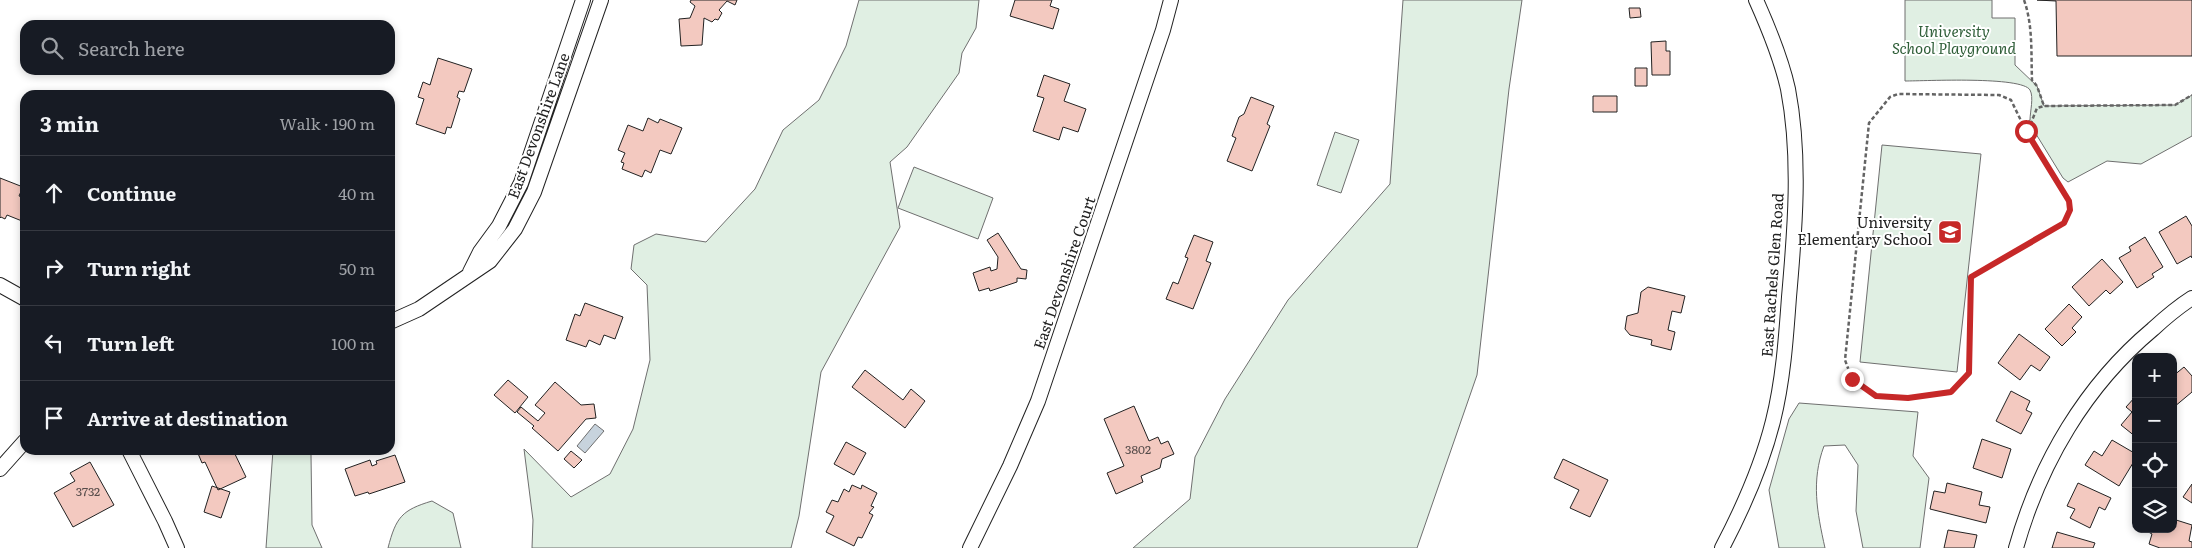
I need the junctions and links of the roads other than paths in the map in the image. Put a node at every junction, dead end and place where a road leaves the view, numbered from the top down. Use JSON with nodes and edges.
{"nodes":[{"id":1,"x":583,"y":0,"type":"edge"},
{"id":2,"x":601,"y":0,"type":"edge"},
{"id":3,"x":1170,"y":0,"type":"edge"},
{"id":4,"x":1756,"y":0,"type":"edge"},
{"id":5,"x":470,"y":272,"type":"junction"},
{"id":6,"x":0,"y":285,"type":"edge"},
{"id":7,"x":20,"y":296,"type":"edge"},
{"id":8,"x":2190,"y":302,"type":"edge"},
{"id":9,"x":395,"y":320,"type":"edge"},
{"id":10,"x":20,"y":447,"type":"edge"},
{"id":11,"x":132,"y":455,"type":"edge"},
{"id":12,"x":0,"y":469,"type":"edge"},
{"id":13,"x":177,"y":548,"type":"edge"},
{"id":14,"x":970,"y":548,"type":"edge"},
{"id":15,"x":1722,"y":548,"type":"edge"},
{"id":16,"x":2016,"y":548,"type":"edge"}],
"edges":[{"from":1,"to":5,"type":"street","name":"East Devonshire Lane"},
{"from":2,"to":5,"type":"street","name":"East Devonshire Lane"},
{"from":3,"to":14,"type":"street","name":"East Devonshire Court"},
{"from":4,"to":15,"type":"street","name":"East Rachels Glen Road"},
{"from":5,"to":9,"type":"street","name":"East Devonshire Lane"},
{"from":6,"to":7,"type":"street"},
{"from":8,"to":16,"type":"street"},
{"from":10,"to":12,"type":"street"},
{"from":11,"to":13,"type":"street"}]}
